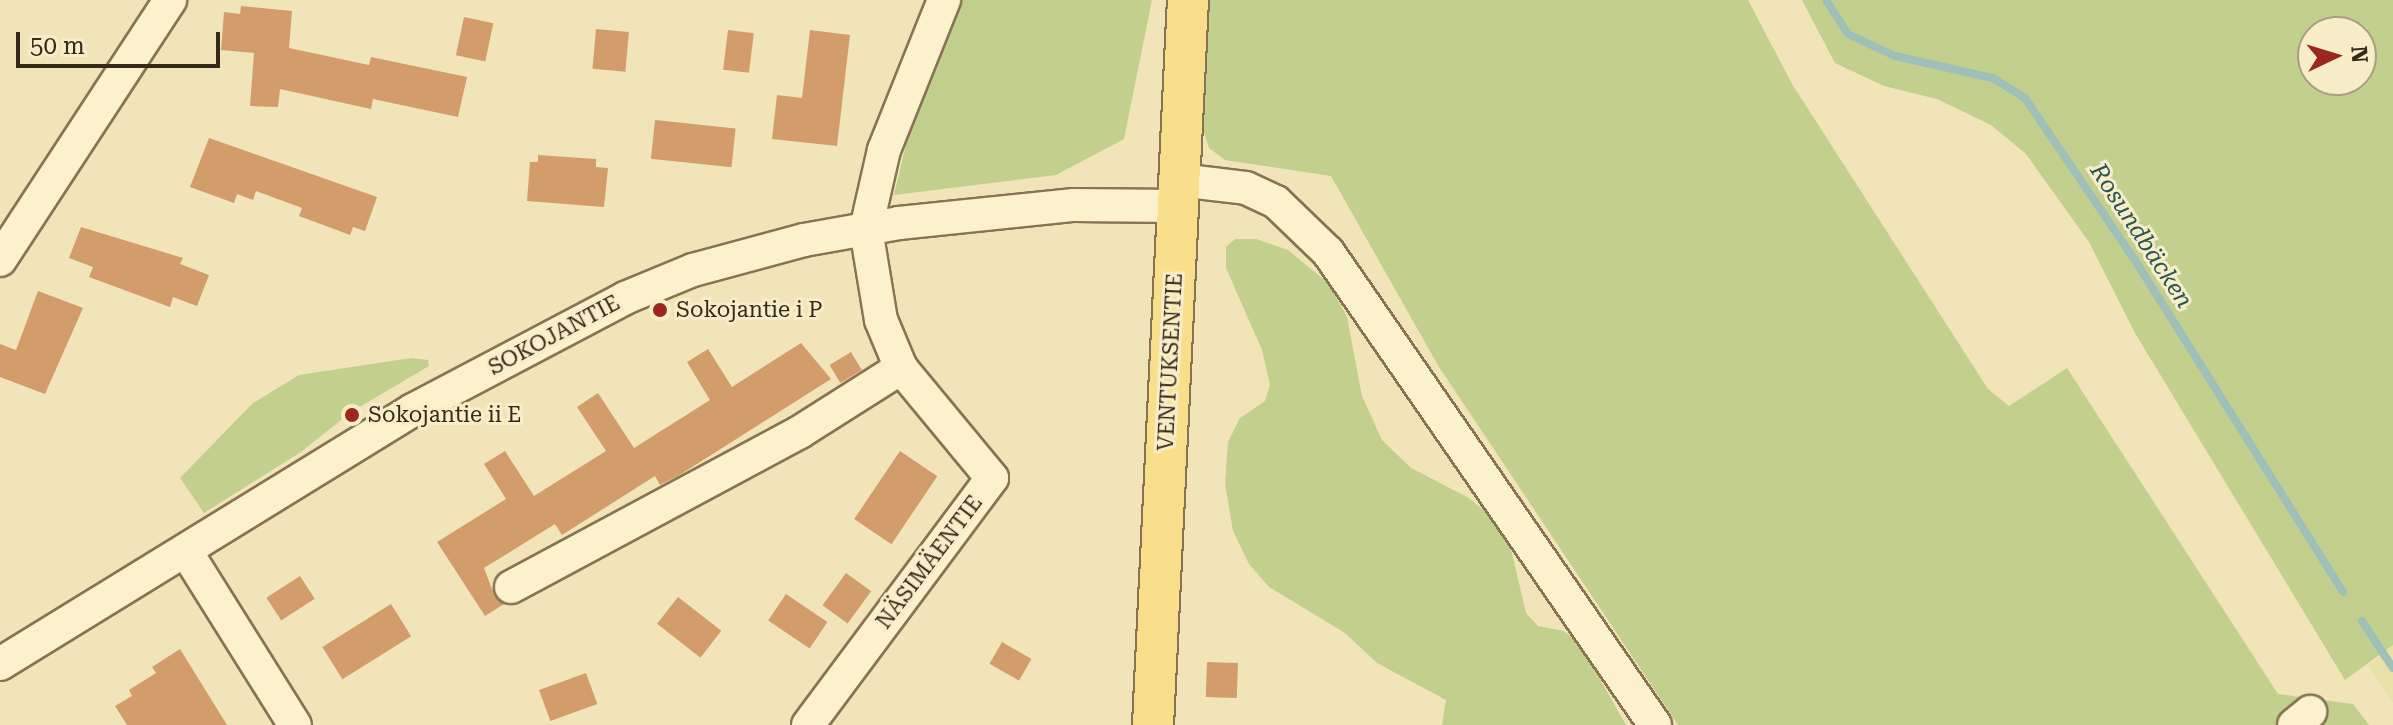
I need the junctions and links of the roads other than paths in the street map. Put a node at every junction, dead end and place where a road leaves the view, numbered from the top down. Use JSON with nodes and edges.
{"nodes":[{"id":1,"x":170,"y":0,"type":"edge"},
{"id":2,"x":944,"y":0,"type":"edge"},
{"id":3,"x":1188,"y":0,"type":"edge"},
{"id":4,"x":1178,"y":193,"type":"junction"},
{"id":5,"x":866,"y":229,"type":"junction"},
{"id":6,"x":0,"y":260,"type":"edge"},
{"id":7,"x":901,"y":368,"type":"junction"},
{"id":8,"x":187,"y":553,"type":"junction"},
{"id":9,"x":511,"y":587,"type":"dead end"},
{"id":10,"x":0,"y":664,"type":"edge"},
{"id":11,"x":295,"y":725,"type":"edge"},
{"id":12,"x":808,"y":725,"type":"edge"},
{"id":13,"x":1153,"y":725,"type":"edge"},
{"id":14,"x":1655,"y":725,"type":"edge"}],
"edges":[{"from":1,"to":6,"type":"street"},
{"from":2,"to":5,"type":"street","name":"NÄSIMÄENTIE"},
{"from":3,"to":4,"type":"main road","name":"VENTUKSENTIE"},
{"from":4,"to":5,"type":"street","name":"SOKOJANTIE"},
{"from":4,"to":13,"type":"main road","name":"VENTUKSENTIE"},
{"from":4,"to":14,"type":"street","name":"SOKOJANTIE"},
{"from":5,"to":7,"type":"street","name":"NÄSIMÄENTIE"},
{"from":5,"to":8,"type":"street","name":"SOKOJANTIE"},
{"from":7,"to":9,"type":"street"},
{"from":7,"to":12,"type":"street","name":"NÄSIMÄENTIE"},
{"from":8,"to":10,"type":"street","name":"SOKOJANTIE"},
{"from":8,"to":11,"type":"street"}]}
